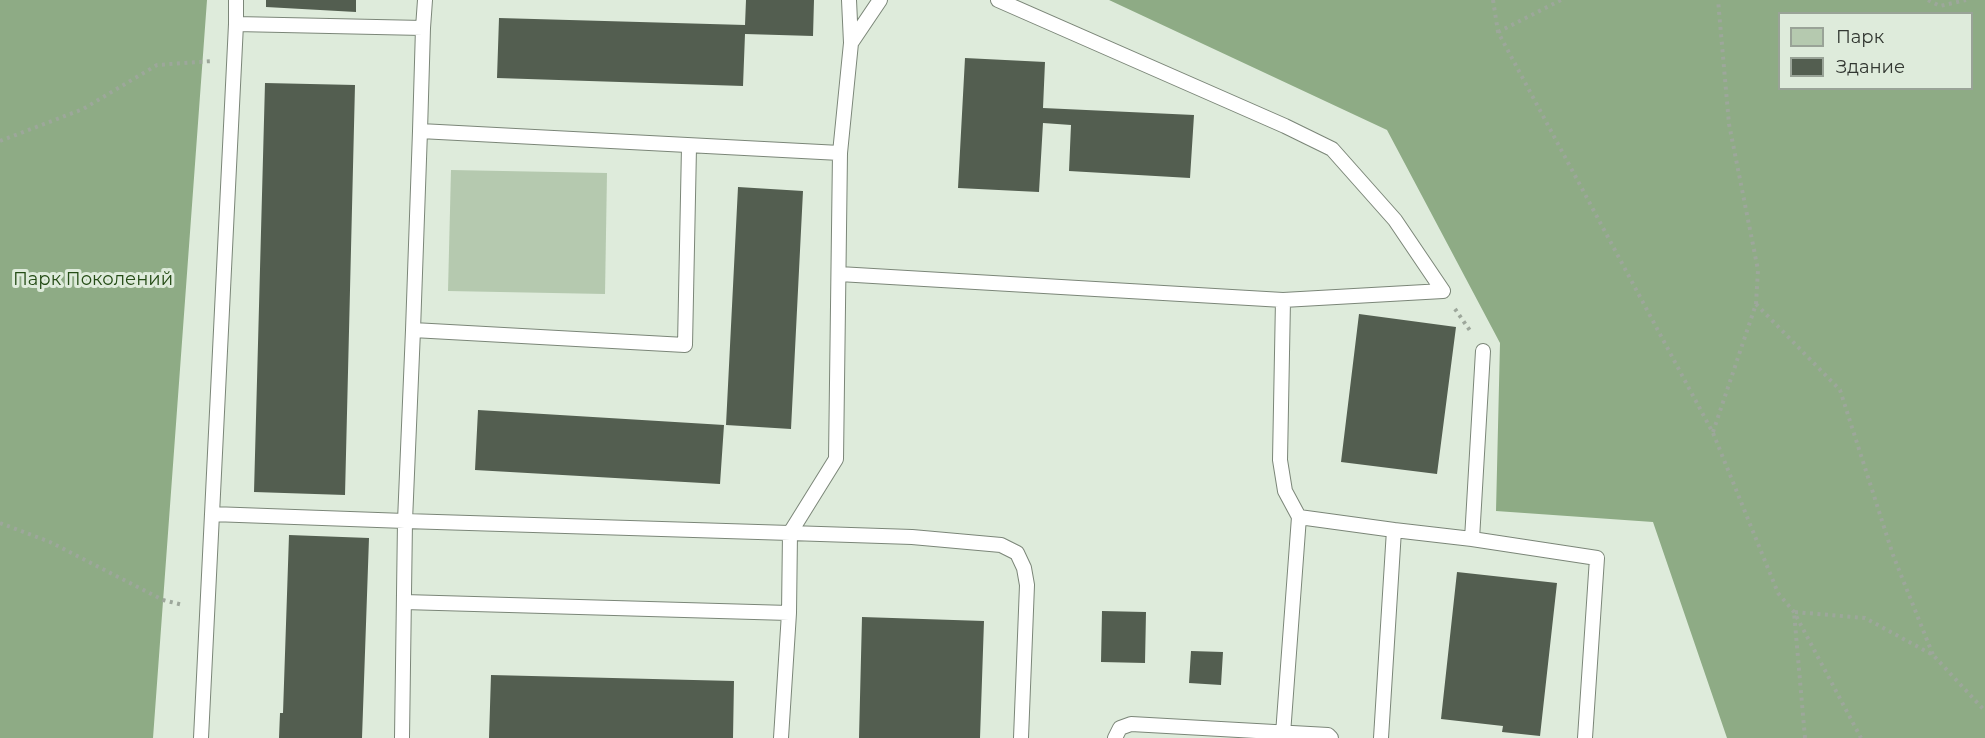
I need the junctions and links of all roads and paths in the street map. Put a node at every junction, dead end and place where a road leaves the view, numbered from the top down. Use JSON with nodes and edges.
{"nodes":[{"id":1,"x":236,"y":0,"type":"edge"},
{"id":2,"x":425,"y":0,"type":"edge"},
{"id":3,"x":849,"y":0,"type":"edge"},
{"id":4,"x":880,"y":0,"type":"edge"},
{"id":5,"x":998,"y":0,"type":"edge"},
{"id":6,"x":1493,"y":0,"type":"edge"},
{"id":7,"x":1561,"y":0,"type":"edge"},
{"id":8,"x":1718,"y":0,"type":"edge"},
{"id":9,"x":1928,"y":0,"type":"edge"},
{"id":10,"x":1966,"y":0,"type":"edge"},
{"id":11,"x":236,"y":24,"type":"junction"},
{"id":12,"x":423,"y":28,"type":"junction"},
{"id":13,"x":1498,"y":32,"type":"junction"},
{"id":14,"x":851,"y":43,"type":"junction"},
{"id":15,"x":235,"y":59,"type":"junction"},
{"id":16,"x":420,"y":131,"type":"junction"},
{"id":17,"x":0,"y":141,"type":"edge"},
{"id":18,"x":689,"y":147,"type":"junction"},
{"id":19,"x":840,"y":153,"type":"junction"},
{"id":20,"x":839,"y":274,"type":"junction"},
{"id":21,"x":1443,"y":291,"type":"junction"},
{"id":22,"x":1282,"y":300,"type":"junction"},
{"id":23,"x":1756,"y":304,"type":"junction"},
{"id":24,"x":413,"y":330,"type":"junction"},
{"id":25,"x":1483,"y":351,"type":"joint"},
{"id":26,"x":1713,"y":433,"type":"junction"},
{"id":27,"x":212,"y":514,"type":"junction"},
{"id":28,"x":1299,"y":517,"type":"junction"},
{"id":29,"x":405,"y":521,"type":"junction"},
{"id":30,"x":0,"y":523,"type":"edge"},
{"id":31,"x":1394,"y":530,"type":"junction"},
{"id":32,"x":790,"y":533,"type":"junction"},
{"id":33,"x":1472,"y":538,"type":"junction"},
{"id":34,"x":404,"y":602,"type":"junction"},
{"id":35,"x":207,"y":611,"type":"junction"},
{"id":36,"x":1794,"y":612,"type":"junction"},
{"id":37,"x":789,"y":613,"type":"junction"},
{"id":38,"x":1933,"y":656,"type":"junction"},
{"id":39,"x":1985,"y":711,"type":"edge"},
{"id":40,"x":1283,"y":734,"type":"junction"},
{"id":41,"x":201,"y":738,"type":"edge"},
{"id":42,"x":402,"y":738,"type":"edge"},
{"id":43,"x":781,"y":738,"type":"edge"},
{"id":44,"x":1022,"y":738,"type":"edge"},
{"id":45,"x":1115,"y":738,"type":"edge"},
{"id":46,"x":1331,"y":738,"type":"edge"},
{"id":47,"x":1381,"y":738,"type":"edge"},
{"id":48,"x":1585,"y":738,"type":"edge"},
{"id":49,"x":1805,"y":738,"type":"edge"},
{"id":50,"x":1861,"y":738,"type":"edge"}],
"edges":[{"from":1,"to":11,"type":"lane"},
{"from":2,"to":12,"type":"lane"},
{"from":3,"to":14,"type":"lane"},
{"from":4,"to":14,"type":"lane"},
{"from":5,"to":21,"type":"lane"},
{"from":6,"to":13,"type":"path"},
{"from":7,"to":13,"type":"path"},
{"from":8,"to":23,"type":"path"},
{"from":9,"to":10,"type":"path"},
{"from":11,"to":12,"type":"lane"},
{"from":11,"to":15,"type":"lane"},
{"from":12,"to":16,"type":"lane"},
{"from":13,"to":26,"type":"path"},
{"from":14,"to":19,"type":"lane"},
{"from":15,"to":17,"type":"path"},
{"from":15,"to":27,"type":"lane"},
{"from":16,"to":18,"type":"lane"},
{"from":16,"to":24,"type":"lane"},
{"from":18,"to":19,"type":"lane"},
{"from":18,"to":24,"type":"lane"},
{"from":19,"to":20,"type":"lane"},
{"from":20,"to":22,"type":"lane"},
{"from":20,"to":32,"type":"lane"},
{"from":21,"to":22,"type":"lane"},
{"from":21,"to":25,"type":"path"},
{"from":22,"to":28,"type":"lane"},
{"from":23,"to":26,"type":"path"},
{"from":23,"to":38,"type":"path"},
{"from":24,"to":29,"type":"lane"},
{"from":25,"to":33,"type":"lane"},
{"from":26,"to":36,"type":"path"},
{"from":27,"to":29,"type":"lane"},
{"from":27,"to":35,"type":"lane"},
{"from":28,"to":31,"type":"lane"},
{"from":28,"to":40,"type":"lane"},
{"from":29,"to":32,"type":"lane"},
{"from":29,"to":34,"type":"lane"},
{"from":30,"to":35,"type":"path"},
{"from":31,"to":33,"type":"lane"},
{"from":31,"to":47,"type":"lane"},
{"from":32,"to":37,"type":"lane"},
{"from":32,"to":44,"type":"lane"},
{"from":33,"to":48,"type":"lane"},
{"from":34,"to":37,"type":"lane"},
{"from":34,"to":42,"type":"lane"},
{"from":35,"to":41,"type":"lane"},
{"from":36,"to":38,"type":"path"},
{"from":36,"to":49,"type":"path"},
{"from":36,"to":50,"type":"path"},
{"from":37,"to":43,"type":"lane"},
{"from":38,"to":39,"type":"path"},
{"from":40,"to":45,"type":"lane"},
{"from":40,"to":46,"type":"lane"}]}
